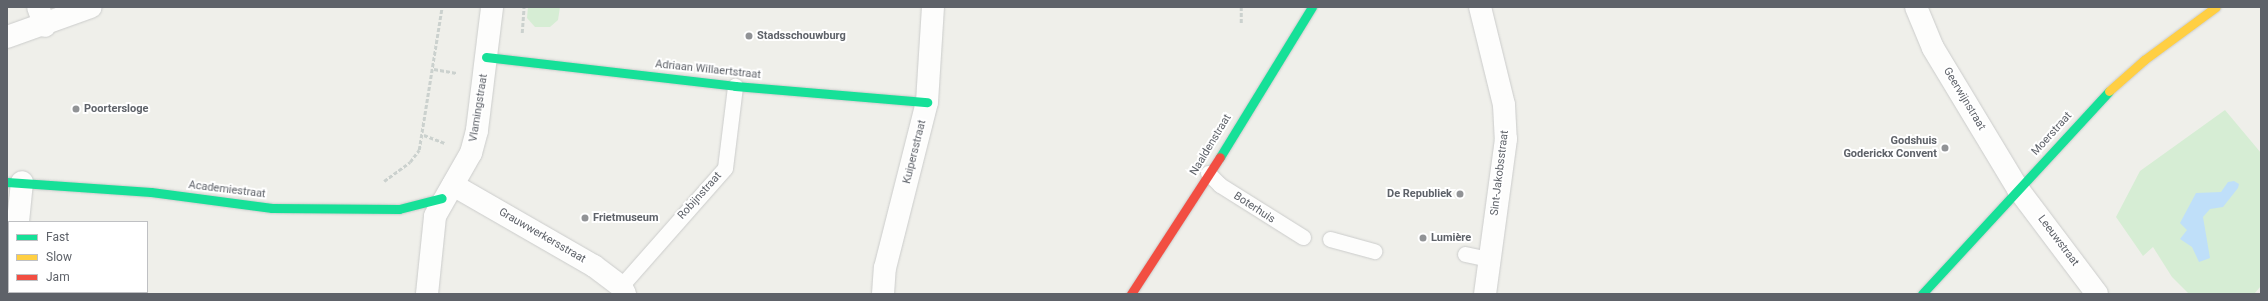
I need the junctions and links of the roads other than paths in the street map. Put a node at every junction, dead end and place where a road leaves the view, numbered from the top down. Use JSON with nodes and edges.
{"nodes":[{"id":1,"x":90,"y":7,"type":"edge"},
{"id":2,"x":492,"y":7,"type":"edge"},
{"id":3,"x":933,"y":7,"type":"edge"},
{"id":4,"x":1312,"y":7,"type":"edge"},
{"id":5,"x":1480,"y":7,"type":"edge"},
{"id":6,"x":1916,"y":7,"type":"edge"},
{"id":7,"x":2216,"y":7,"type":"edge"},
{"id":8,"x":42,"y":16,"type":"edge"},
{"id":9,"x":7,"y":37,"type":"edge"},
{"id":10,"x":486,"y":57,"type":"junction"},
{"id":11,"x":735,"y":86,"type":"junction"},
{"id":12,"x":927,"y":102,"type":"junction"},
{"id":13,"x":1208,"y":173,"type":"junction"},
{"id":14,"x":14,"y":182,"type":"edge"},
{"id":15,"x":2018,"y":189,"type":"junction"},
{"id":16,"x":448,"y":192,"type":"junction"},
{"id":17,"x":18,"y":221,"type":"edge"},
{"id":18,"x":1303,"y":237,"type":"dead end"},
{"id":19,"x":1330,"y":238,"type":"dead end"},
{"id":20,"x":1374,"y":251,"type":"dead end"},
{"id":21,"x":1465,"y":254,"type":"dead end"},
{"id":22,"x":1488,"y":259,"type":"junction"},
{"id":23,"x":623,"y":290,"type":"edge"},
{"id":24,"x":428,"y":294,"type":"edge"},
{"id":25,"x":883,"y":294,"type":"edge"},
{"id":26,"x":1130,"y":294,"type":"edge"},
{"id":27,"x":1485,"y":294,"type":"edge"},
{"id":28,"x":1922,"y":294,"type":"edge"},
{"id":29,"x":2097,"y":294,"type":"edge"}],
"edges":[{"from":1,"to":8,"type":"street"},
{"from":2,"to":10,"type":"street","name":"Vlamingstraat"},
{"from":3,"to":12,"type":"street","name":"Kuipersstraat"},
{"from":4,"to":13,"type":"street","name":"Naaldenstraat"},
{"from":5,"to":22,"type":"street","name":"Sint-Jakobsstraat"},
{"from":6,"to":15,"type":"street","name":"Geerwijnstraat"},
{"from":7,"to":15,"type":"street","name":"Moerstraat"},
{"from":8,"to":9,"type":"street"},
{"from":10,"to":11,"type":"street","name":"Adriaan Willaertstraat"},
{"from":10,"to":16,"type":"street","name":"Vlamingstraat"},
{"from":11,"to":12,"type":"street","name":"Adriaan Willaertstraat"},
{"from":11,"to":23,"type":"lane","name":"Robijnstraat"},
{"from":12,"to":25,"type":"street","name":"Kuipersstraat"},
{"from":13,"to":18,"type":"lane","name":"Boterhuis"},
{"from":13,"to":26,"type":"street","name":"Naaldenstraat"},
{"from":14,"to":16,"type":"street","name":"Academiestraat"},
{"from":14,"to":17,"type":"street"},
{"from":15,"to":28,"type":"street","name":"Moerstraat"},
{"from":15,"to":29,"type":"street","name":"Leeuwstraat"},
{"from":16,"to":23,"type":"street","name":"Grauwwerkersstraat"},
{"from":16,"to":24,"type":"street","name":"Vlamingstraat"},
{"from":19,"to":20,"type":"lane"},
{"from":21,"to":22,"type":"lane"},
{"from":22,"to":27,"type":"street","name":"Sint-Jakobsstraat"}]}
